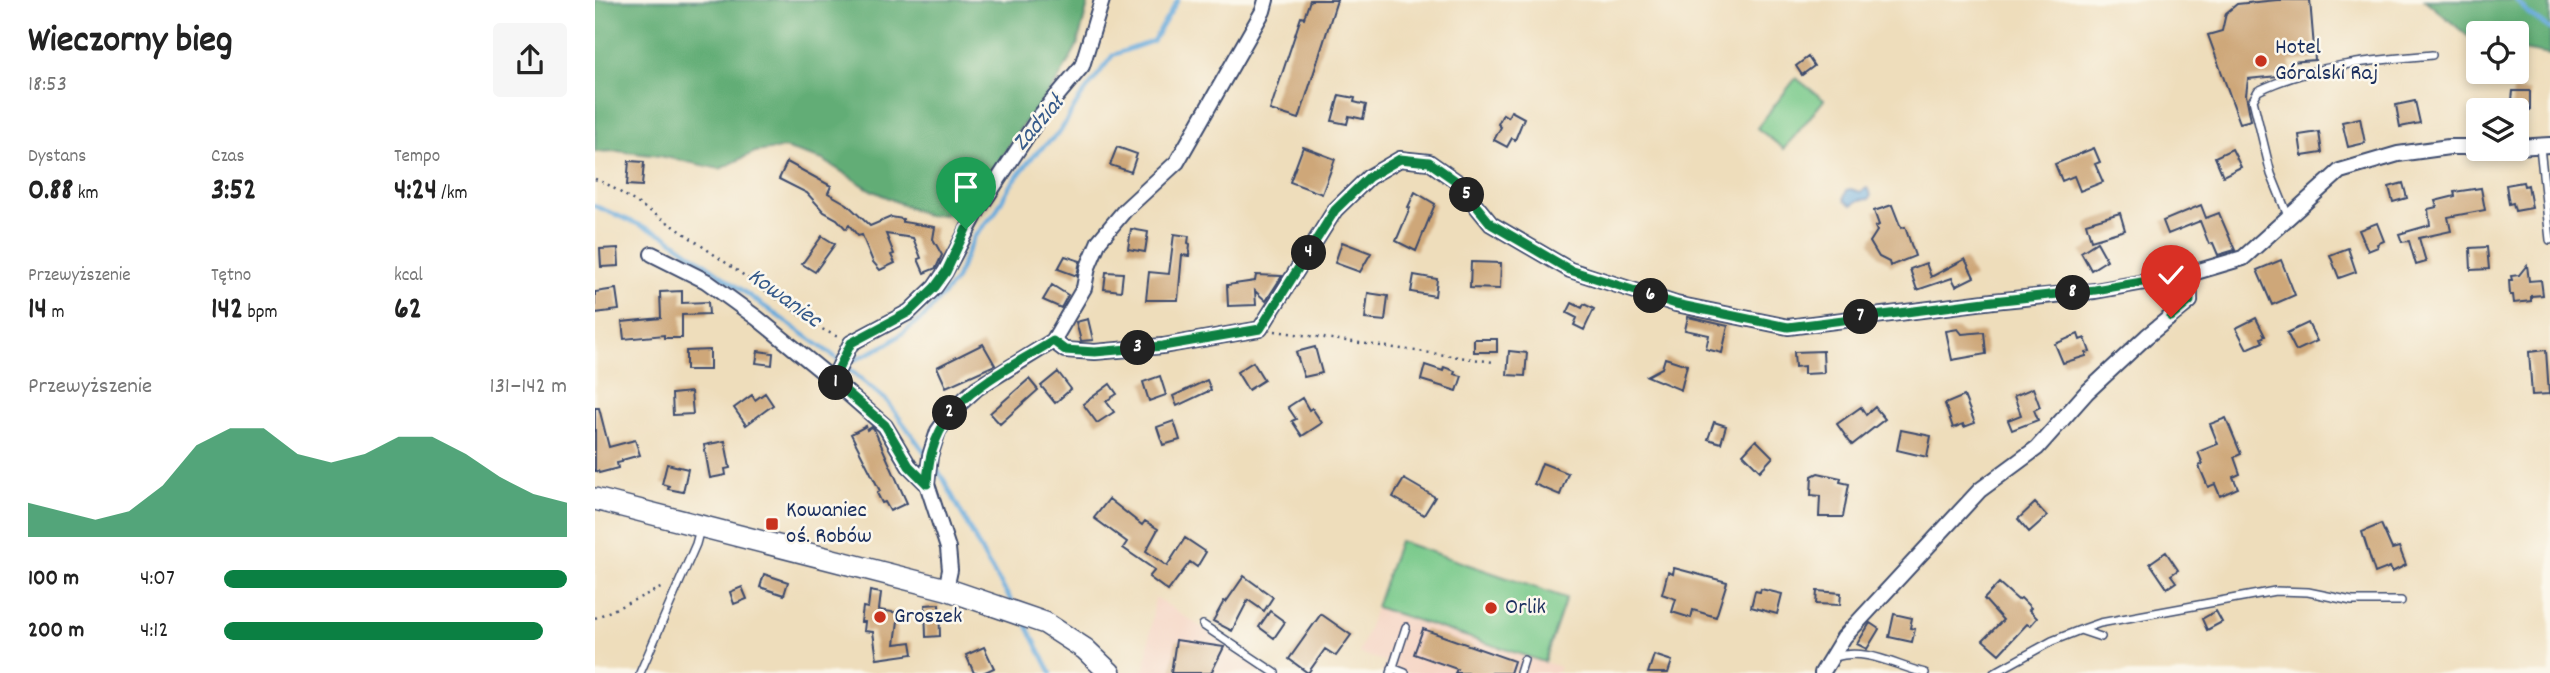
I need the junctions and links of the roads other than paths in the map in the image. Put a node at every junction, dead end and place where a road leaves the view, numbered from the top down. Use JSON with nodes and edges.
{"nodes":[{"id":1,"x":1102,"y":0,"type":"edge"},
{"id":2,"x":1266,"y":0,"type":"edge"},
{"id":3,"x":2432,"y":55,"type":"dead end"},
{"id":4,"x":2545,"y":146,"type":"edge"},
{"id":5,"x":2466,"y":147,"type":"edge"},
{"id":6,"x":2288,"y":217,"type":"junction"},
{"id":7,"x":2550,"y":240,"type":"edge"},
{"id":8,"x":652,"y":254,"type":"dead end"},
{"id":9,"x":2189,"y":274,"type":"junction"},
{"id":10,"x":1053,"y":341,"type":"junction"},
{"id":11,"x":833,"y":380,"type":"junction"},
{"id":12,"x":927,"y":477,"type":"junction"},
{"id":13,"x":595,"y":499,"type":"edge"},
{"id":14,"x":701,"y":525,"type":"junction"},
{"id":15,"x":946,"y":589,"type":"junction"},
{"id":16,"x":2401,"y":601,"type":"dead end"},
{"id":17,"x":1203,"y":625,"type":"dead end"},
{"id":18,"x":1406,"y":626,"type":"dead end"},
{"id":19,"x":2080,"y":630,"type":"junction"},
{"id":20,"x":2101,"y":637,"type":"dead end"},
{"id":21,"x":1831,"y":658,"type":"junction"},
{"id":22,"x":1524,"y":660,"type":"dead end"},
{"id":23,"x":1391,"y":671,"type":"edge"},
{"id":24,"x":640,"y":673,"type":"edge"},
{"id":25,"x":1110,"y":673,"type":"edge"},
{"id":26,"x":1275,"y":673,"type":"edge"},
{"id":27,"x":1405,"y":673,"type":"edge"},
{"id":28,"x":1520,"y":673,"type":"edge"},
{"id":29,"x":1822,"y":673,"type":"edge"},
{"id":30,"x":1925,"y":673,"type":"edge"},
{"id":31,"x":1994,"y":673,"type":"edge"}],
"edges":[{"from":1,"to":11,"type":"street"},
{"from":2,"to":10,"type":"street"},
{"from":3,"to":6,"type":"lane"},
{"from":4,"to":7,"type":"lane"},
{"from":5,"to":6,"type":"street"},
{"from":6,"to":9,"type":"street"},
{"from":8,"to":11,"type":"street"},
{"from":9,"to":10,"type":"street"},
{"from":9,"to":21,"type":"street"},
{"from":10,"to":12,"type":"street"},
{"from":11,"to":12,"type":"street"},
{"from":12,"to":15,"type":"street"},
{"from":13,"to":14,"type":"street"},
{"from":14,"to":15,"type":"street"},
{"from":14,"to":24,"type":"lane"},
{"from":15,"to":25,"type":"street"},
{"from":16,"to":19,"type":"lane"},
{"from":17,"to":26,"type":"lane"},
{"from":18,"to":23,"type":"lane"},
{"from":19,"to":20,"type":"lane"},
{"from":19,"to":31,"type":"lane"},
{"from":21,"to":29,"type":"street"},
{"from":21,"to":30,"type":"lane"},
{"from":22,"to":28,"type":"lane"},
{"from":23,"to":27,"type":"lane"}]}
